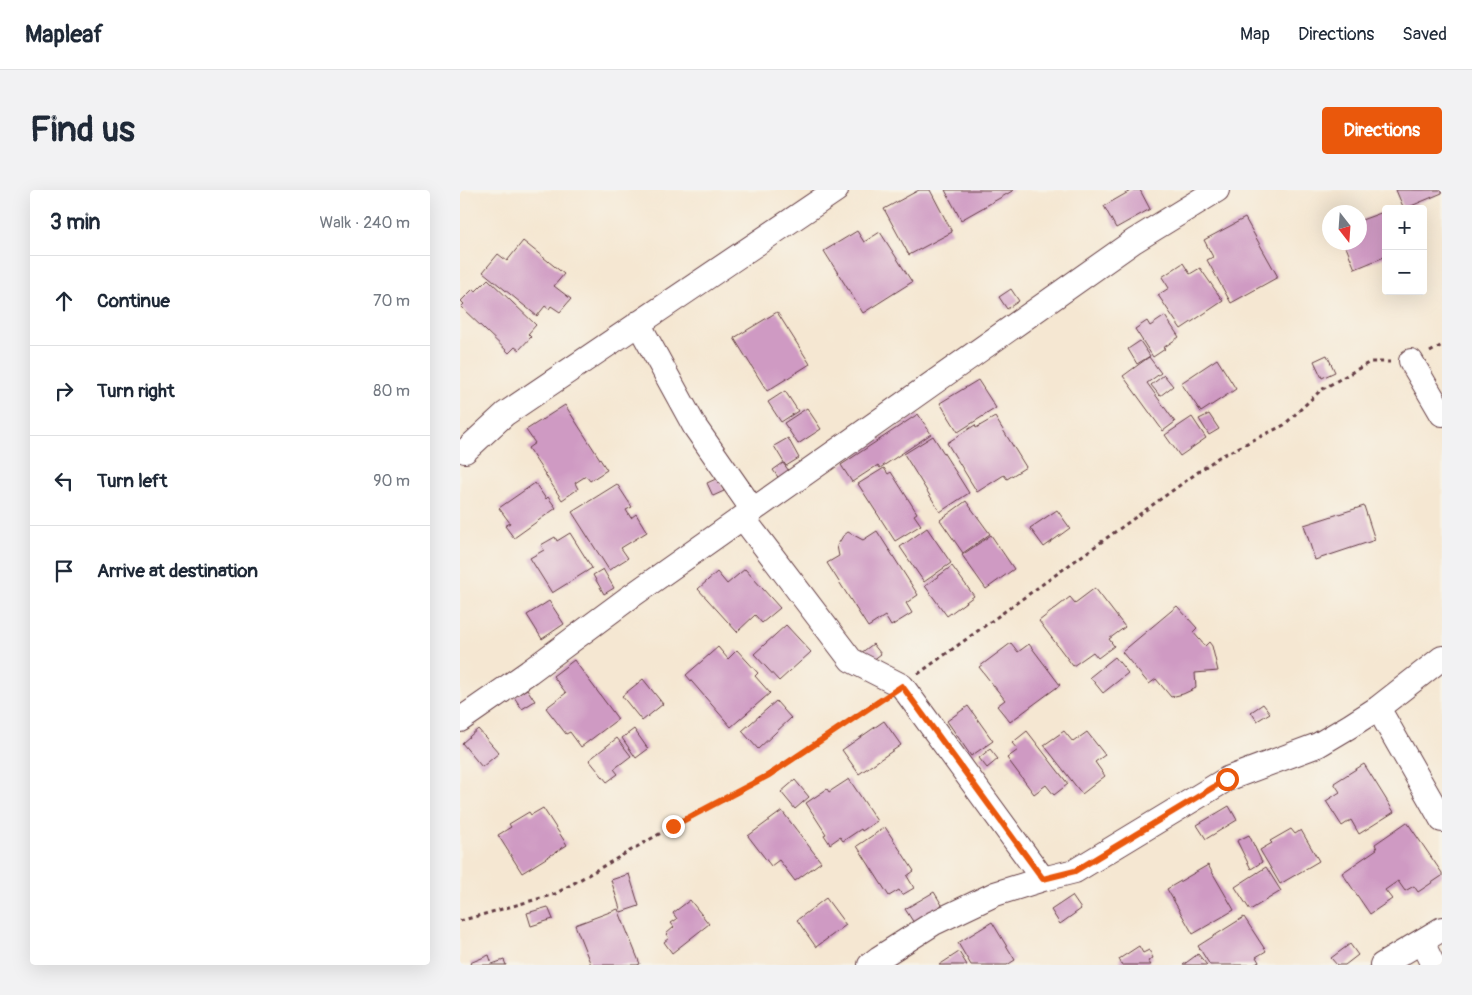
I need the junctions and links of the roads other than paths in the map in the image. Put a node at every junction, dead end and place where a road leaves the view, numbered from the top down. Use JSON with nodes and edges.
{"nodes":[{"id":1,"x":836,"y":190,"type":"edge"},
{"id":2,"x":1217,"y":190,"type":"edge"},
{"id":3,"x":638,"y":323,"type":"junction"},
{"id":4,"x":1411,"y":361,"type":"road end"},
{"id":5,"x":1442,"y":414,"type":"edge"},
{"id":6,"x":466,"y":450,"type":"dead end"},
{"id":7,"x":748,"y":514,"type":"junction"},
{"id":8,"x":1442,"y":658,"type":"edge"},
{"id":9,"x":1378,"y":708,"type":"junction"},
{"id":10,"x":460,"y":720,"type":"edge"},
{"id":11,"x":1442,"y":820,"type":"edge"},
{"id":12,"x":1043,"y":879,"type":"junction"},
{"id":13,"x":1442,"y":929,"type":"edge"},
{"id":14,"x":1422,"y":942,"type":"junction"},
{"id":15,"x":870,"y":965,"type":"edge"},
{"id":16,"x":1382,"y":965,"type":"edge"},
{"id":17,"x":1433,"y":965,"type":"edge"}],
"edges":[{"from":1,"to":3,"type":"street"},
{"from":2,"to":7,"type":"street"},
{"from":3,"to":6,"type":"street"},
{"from":3,"to":7,"type":"street"},
{"from":4,"to":5,"type":"street"},
{"from":7,"to":10,"type":"street"},
{"from":7,"to":12,"type":"street"},
{"from":8,"to":9,"type":"street"},
{"from":9,"to":11,"type":"street"},
{"from":9,"to":12,"type":"street"},
{"from":12,"to":15,"type":"street"},
{"from":13,"to":14,"type":"street"},
{"from":14,"to":16,"type":"street"},
{"from":14,"to":17,"type":"street"}]}
